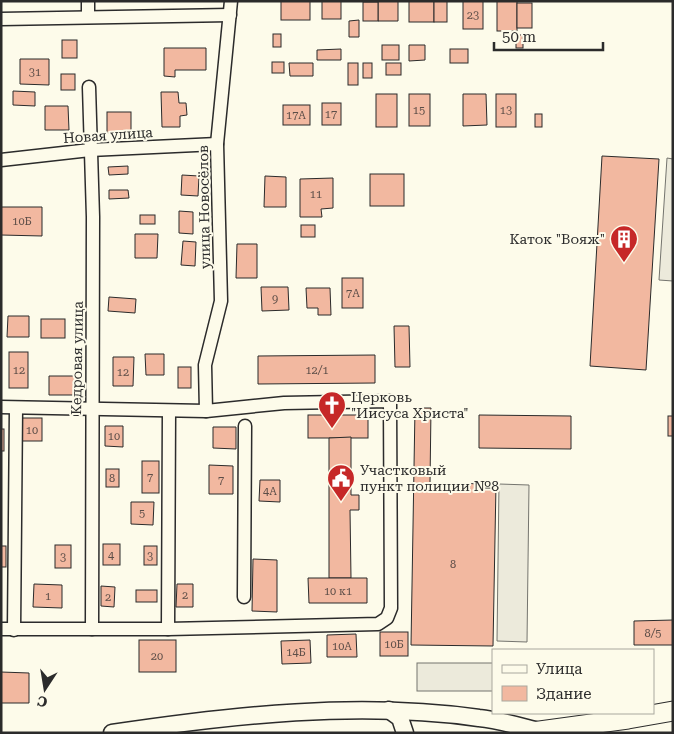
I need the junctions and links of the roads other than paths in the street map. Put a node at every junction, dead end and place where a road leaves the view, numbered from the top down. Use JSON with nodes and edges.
{"nodes":[{"id":1,"x":88,"y":1,"type":"edge"},
{"id":2,"x":231,"y":1,"type":"edge"},
{"id":3,"x":230,"y":15,"type":"junction"},
{"id":4,"x":88,"y":17,"type":"junction"},
{"id":5,"x":1,"y":19,"type":"edge"},
{"id":6,"x":89,"y":87,"type":"dead end"},
{"id":7,"x":217,"y":144,"type":"junction"},
{"id":8,"x":90,"y":150,"type":"junction"},
{"id":9,"x":1,"y":160,"type":"edge"},
{"id":10,"x":1,"y":407,"type":"edge"},
{"id":11,"x":16,"y":408,"type":"junction"},
{"id":12,"x":92,"y":410,"type":"junction"},
{"id":13,"x":169,"y":411,"type":"junction"},
{"id":14,"x":206,"y":411,"type":"junction"},
{"id":15,"x":245,"y":426,"type":"dead end"},
{"id":16,"x":244,"y":597,"type":"dead end"},
{"id":17,"x":92,"y":629,"type":"junction"},
{"id":18,"x":168,"y":629,"type":"junction"},
{"id":19,"x":7,"y":630,"type":"edge"},
{"id":20,"x":389,"y":710,"type":"junction"},
{"id":21,"x":673,"y":711,"type":"edge"},
{"id":22,"x":532,"y":732,"type":"edge"},
{"id":23,"x":112,"y":733,"type":"edge"},
{"id":24,"x":405,"y":733,"type":"edge"}],
"edges":[{"from":1,"to":4,"type":"street"},
{"from":2,"to":3,"type":"street","name":"улица Новосёлов"},
{"from":3,"to":4,"type":"street"},
{"from":3,"to":7,"type":"street","name":"улица Новосёлов"},
{"from":4,"to":5,"type":"street"},
{"from":6,"to":8,"type":"street","name":"Кедровая улица"},
{"from":7,"to":8,"type":"street","name":"Новая улица"},
{"from":7,"to":14,"type":"street","name":"улица Новосёлов"},
{"from":8,"to":9,"type":"street","name":"Новая улица"},
{"from":8,"to":12,"type":"street","name":"Кедровая улица"},
{"from":10,"to":11,"type":"street"},
{"from":11,"to":12,"type":"street"},
{"from":11,"to":19,"type":"street"},
{"from":12,"to":13,"type":"street"},
{"from":12,"to":17,"type":"street","name":"Кедровая улица"},
{"from":13,"to":14,"type":"street"},
{"from":13,"to":18,"type":"street"},
{"from":14,"to":18,"type":"street"},
{"from":15,"to":16,"type":"street"},
{"from":17,"to":18,"type":"street"},
{"from":17,"to":19,"type":"street"},
{"from":20,"to":22,"type":"street"},
{"from":20,"to":23,"type":"street"},
{"from":20,"to":24,"type":"street"},
{"from":21,"to":22,"type":"main road"}]}
